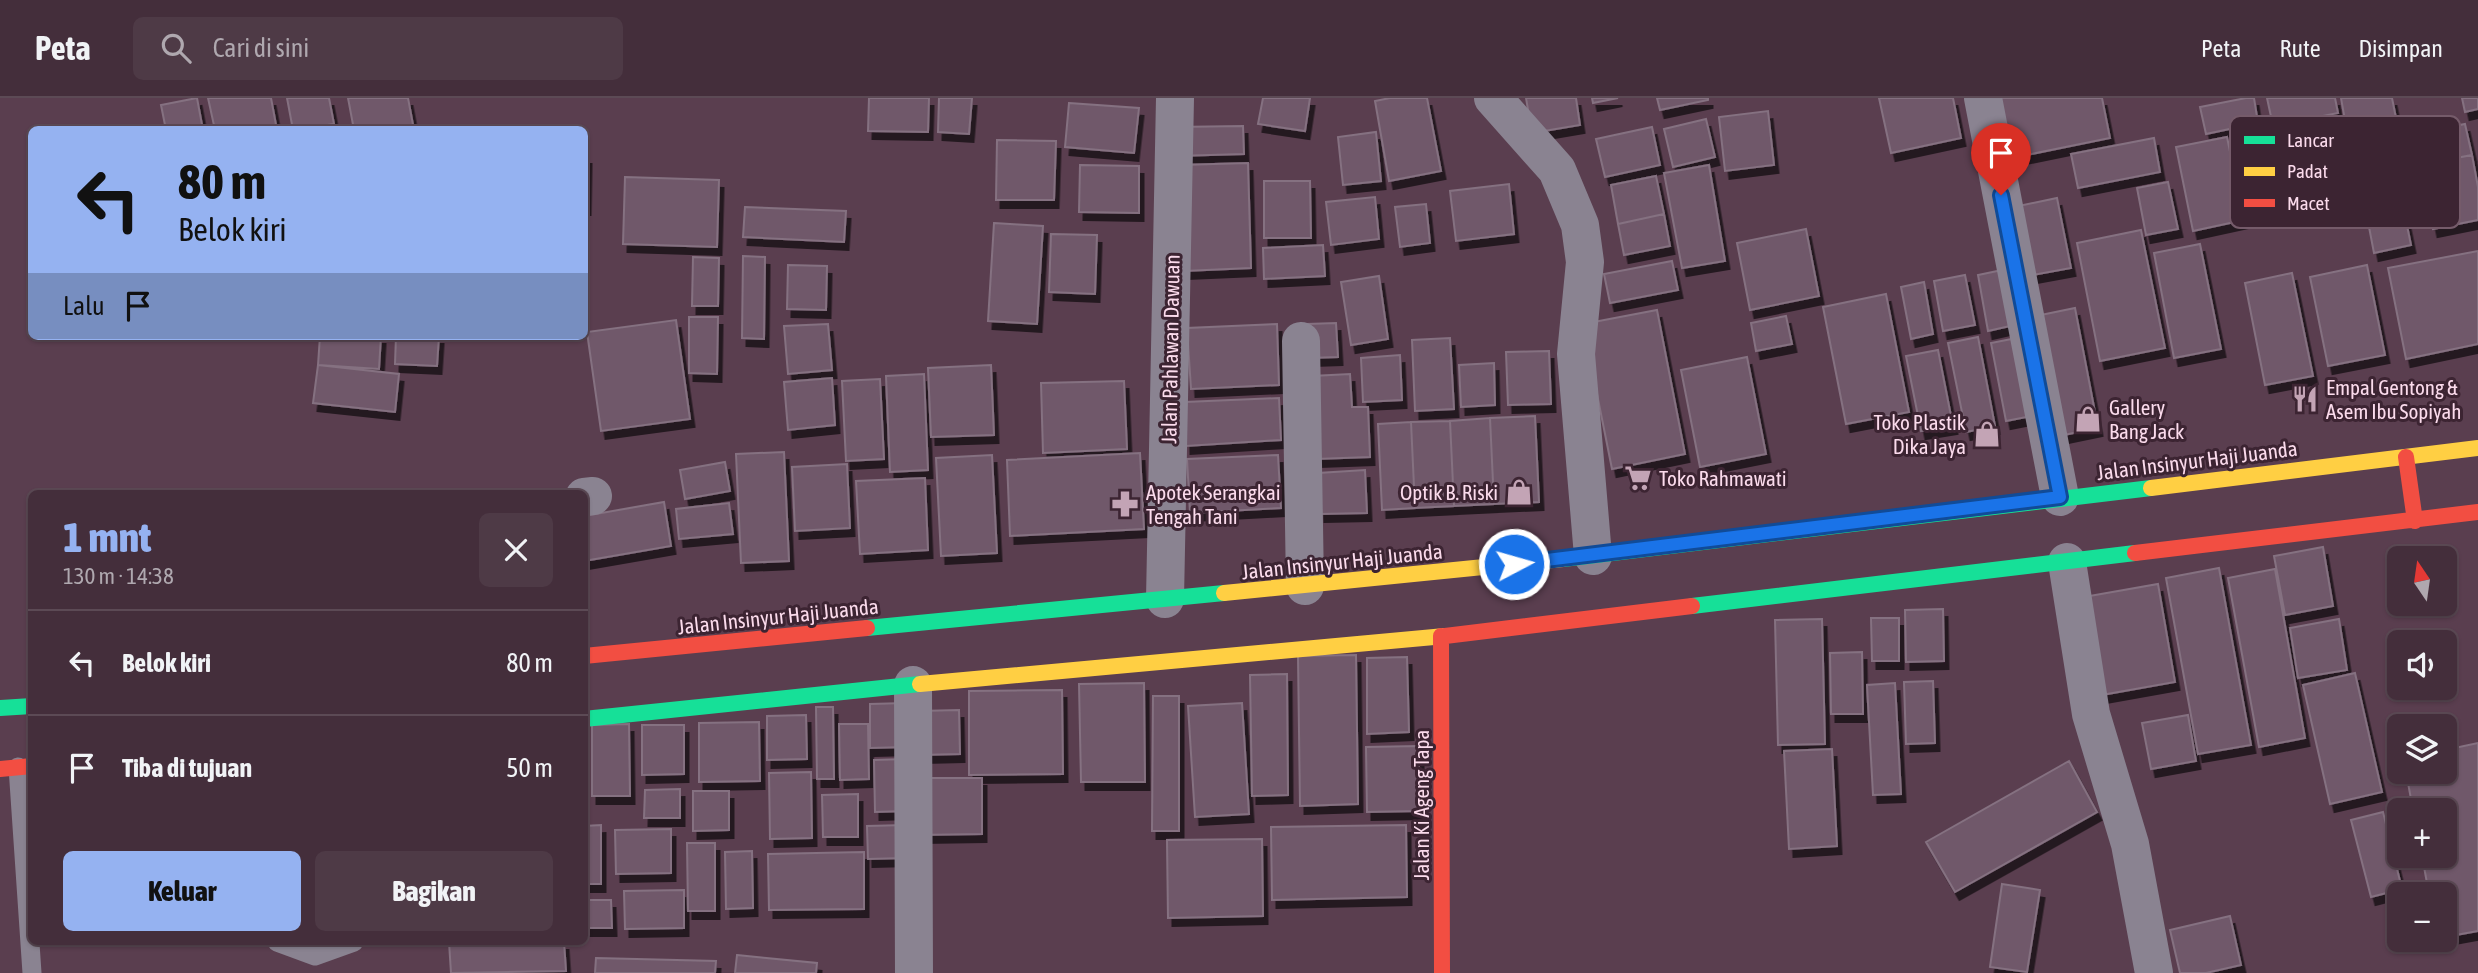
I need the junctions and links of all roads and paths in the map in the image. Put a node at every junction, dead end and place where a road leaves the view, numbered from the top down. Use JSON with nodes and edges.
{"nodes":[{"id":1,"x":1175,"y":98,"type":"edge"},
{"id":2,"x":1493,"y":98,"type":"edge"},
{"id":3,"x":1983,"y":98,"type":"edge"},
{"id":4,"x":1301,"y":341,"type":"dead end"},
{"id":5,"x":2478,"y":448,"type":"edge"},
{"id":6,"x":2406,"y":457,"type":"junction"},
{"id":7,"x":2060,"y":497,"type":"junction"},
{"id":8,"x":2478,"y":512,"type":"edge"},
{"id":9,"x":2415,"y":521,"type":"junction"},
{"id":10,"x":1593,"y":556,"type":"junction"},
{"id":11,"x":2067,"y":562,"type":"junction"},
{"id":12,"x":1305,"y":586,"type":"junction"},
{"id":13,"x":1165,"y":599,"type":"junction"},
{"id":14,"x":1441,"y":636,"type":"junction"},
{"id":15,"x":588,"y":656,"type":"edge"},
{"id":16,"x":913,"y":685,"type":"junction"},
{"id":17,"x":28,"y":706,"type":"edge"},
{"id":18,"x":0,"y":709,"type":"edge"},
{"id":19,"x":588,"y":719,"type":"edge"},
{"id":20,"x":16,"y":768,"type":"edge"},
{"id":21,"x":28,"y":922,"type":"edge"},
{"id":22,"x":30,"y":945,"type":"edge"},
{"id":23,"x":284,"y":945,"type":"edge"},
{"id":24,"x":346,"y":945,"type":"edge"},
{"id":25,"x":32,"y":973,"type":"edge"},
{"id":26,"x":914,"y":973,"type":"edge"},
{"id":27,"x":1442,"y":973,"type":"edge"},
{"id":28,"x":2154,"y":973,"type":"edge"}],
"edges":[{"from":1,"to":13,"type":"street","name":"Jalan Pahlawan Dawuan"},
{"from":2,"to":10,"type":"street"},
{"from":3,"to":7,"type":"street"},
{"from":4,"to":12,"type":"street"},
{"from":5,"to":6,"type":"main road","name":"Jalan Insinyur Haji Juanda"},
{"from":6,"to":7,"type":"main road","name":"Jalan Insinyur Haji Juanda"},
{"from":6,"to":9,"type":"main road"},
{"from":7,"to":10,"type":"main road","name":"Jalan Insinyur Haji Juanda"},
{"from":8,"to":9,"type":"main road"},
{"from":9,"to":11,"type":"main road"},
{"from":10,"to":12,"type":"main road","name":"Jalan Insinyur Haji Juanda"},
{"from":11,"to":14,"type":"main road"},
{"from":11,"to":28,"type":"street"},
{"from":12,"to":13,"type":"main road","name":"Jalan Insinyur Haji Juanda"},
{"from":13,"to":15,"type":"main road","name":"Jalan Insinyur Haji Juanda"},
{"from":14,"to":16,"type":"main road"},
{"from":14,"to":27,"type":"main road","name":"Jalan Ki Ageng Tapa"},
{"from":16,"to":19,"type":"main road"},
{"from":16,"to":26,"type":"street"},
{"from":17,"to":18,"type":"main road"},
{"from":20,"to":21,"type":"lane"},
{"from":22,"to":25,"type":"lane"},
{"from":23,"to":24,"type":"lane"}]}
